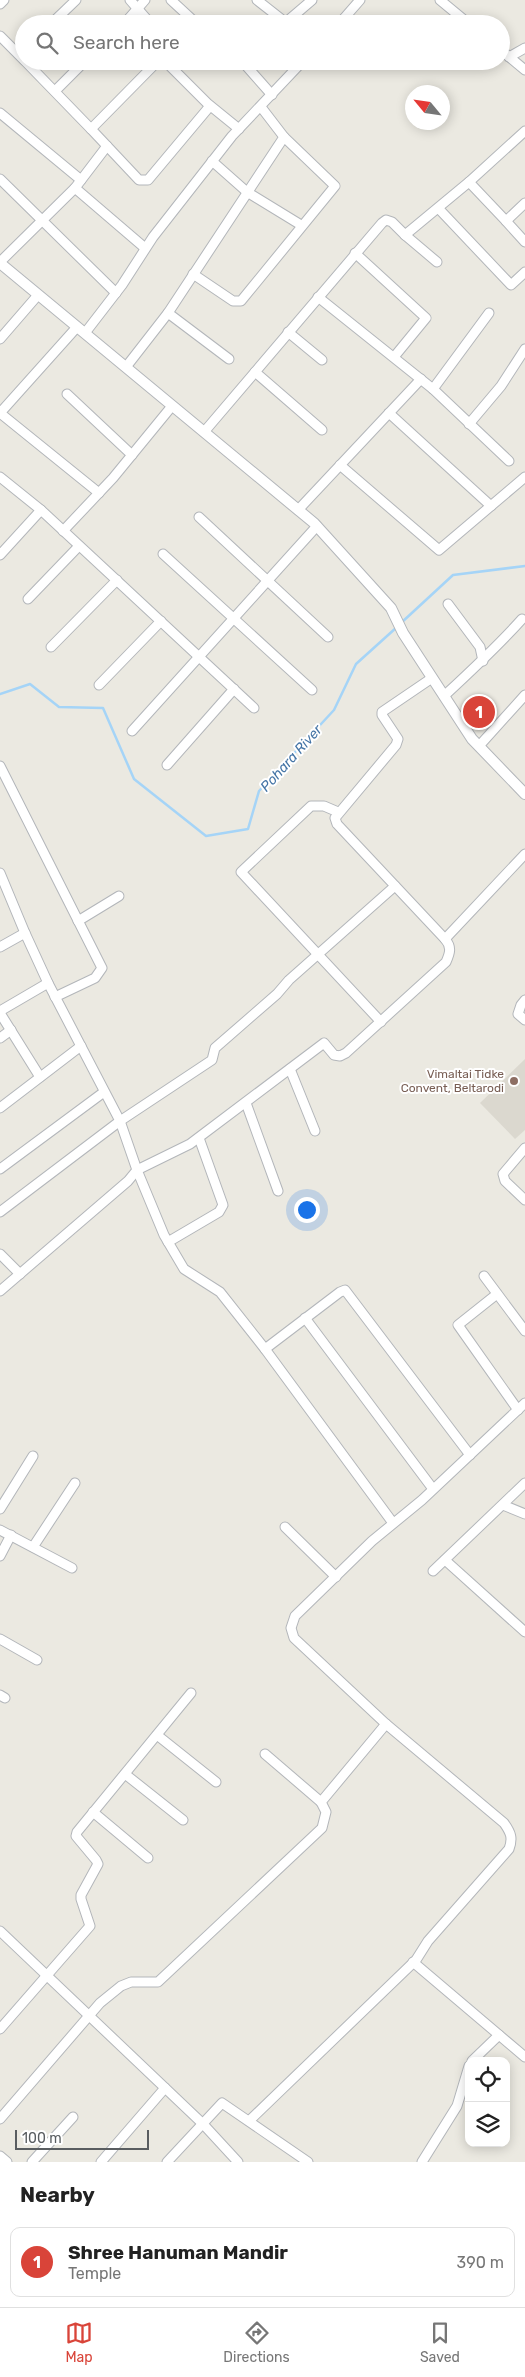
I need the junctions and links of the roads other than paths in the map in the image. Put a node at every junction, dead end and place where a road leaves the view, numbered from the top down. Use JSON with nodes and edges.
{"nodes":[{"id":1,"x":4,"y":0,"type":"edge"},
{"id":2,"x":76,"y":0,"type":"edge"},
{"id":3,"x":130,"y":0,"type":"edge"},
{"id":4,"x":145,"y":0,"type":"edge"},
{"id":5,"x":171,"y":0,"type":"edge"},
{"id":6,"x":257,"y":0,"type":"edge"},
{"id":7,"x":312,"y":0,"type":"edge"},
{"id":8,"x":346,"y":0,"type":"edge"},
{"id":9,"x":443,"y":1,"type":"edge"},
{"id":10,"x":357,"y":3,"type":"edge"},
{"id":11,"x":0,"y":4,"type":"edge"},
{"id":12,"x":137,"y":10,"type":"junction"},
{"id":13,"x":60,"y":15,"type":"edge"},
{"id":14,"x":132,"y":15,"type":"edge"},
{"id":15,"x":142,"y":15,"type":"edge"},
{"id":16,"x":187,"y":15,"type":"edge"},
{"id":17,"x":275,"y":15,"type":"edge"},
{"id":18,"x":294,"y":15,"type":"edge"},
{"id":19,"x":347,"y":15,"type":"edge"},
{"id":20,"x":459,"y":15,"type":"edge"},
{"id":21,"x":0,"y":36,"type":"edge"},
{"id":22,"x":15,"y":48,"type":"edge"},
{"id":23,"x":525,"y":48,"type":"edge"},
{"id":24,"x":510,"y":56,"type":"edge"},
{"id":25,"x":510,"y":58,"type":"edge"},
{"id":26,"x":37,"y":70,"type":"edge"},
{"id":27,"x":75,"y":70,"type":"edge"},
{"id":28,"x":149,"y":70,"type":"edge"},
{"id":29,"x":173,"y":70,"type":"edge"},
{"id":30,"x":255,"y":70,"type":"edge"},
{"id":31,"x":296,"y":70,"type":"edge"},
{"id":32,"x":525,"y":70,"type":"edge"},
{"id":33,"x":55,"y":90,"type":"junction"},
{"id":34,"x":272,"y":95,"type":"junction"},
{"id":35,"x":210,"y":106,"type":"junction"},
{"id":36,"x":261,"y":107,"type":"junction"},
{"id":37,"x":0,"y":113,"type":"edge"},
{"id":38,"x":91,"y":128,"type":"junction"},
{"id":39,"x":239,"y":130,"type":"junction"},
{"id":40,"x":525,"y":131,"type":"edge"},
{"id":41,"x":284,"y":137,"type":"junction"},
{"id":42,"x":107,"y":146,"type":"junction"},
{"id":43,"x":212,"y":162,"type":"junction"},
{"id":44,"x":0,"y":179,"type":"edge"},
{"id":45,"x":81,"y":180,"type":"junction"},
{"id":46,"x":469,"y":182,"type":"junction"},
{"id":47,"x":75,"y":188,"type":"junction"},
{"id":48,"x":247,"y":192,"type":"junction"},
{"id":49,"x":525,"y":203,"type":"edge"},
{"id":50,"x":439,"y":209,"type":"junction"},
{"id":51,"x":42,"y":221,"type":"junction"},
{"id":52,"x":506,"y":221,"type":"junction"},
{"id":53,"x":302,"y":225,"type":"junction"},
{"id":54,"x":406,"y":235,"type":"junction"},
{"id":55,"x":525,"y":242,"type":"edge"},
{"id":56,"x":145,"y":248,"type":"junction"},
{"id":57,"x":355,"y":253,"type":"junction"},
{"id":58,"x":437,"y":262,"type":"dead end"},
{"id":59,"x":0,"y":263,"type":"edge"},
{"id":60,"x":525,"y":272,"type":"edge"},
{"id":61,"x":193,"y":274,"type":"junction"},
{"id":62,"x":116,"y":293,"type":"junction"},
{"id":63,"x":38,"y":295,"type":"junction"},
{"id":64,"x":318,"y":296,"type":"junction"},
{"id":65,"x":168,"y":313,"type":"junction"},
{"id":66,"x":489,"y":313,"type":"dead end"},
{"id":67,"x":81,"y":330,"type":"junction"},
{"id":68,"x":288,"y":332,"type":"junction"},
{"id":69,"x":0,"y":339,"type":"edge"},
{"id":70,"x":525,"y":349,"type":"edge"},
{"id":71,"x":229,"y":358,"type":"dead end"},
{"id":72,"x":394,"y":358,"type":"junction"},
{"id":73,"x":322,"y":360,"type":"dead end"},
{"id":74,"x":126,"y":368,"type":"junction"},
{"id":75,"x":255,"y":372,"type":"junction"},
{"id":76,"x":421,"y":379,"type":"junction"},
{"id":77,"x":433,"y":389,"type":"junction"},
{"id":78,"x":67,"y":394,"type":"dead end"},
{"id":79,"x":172,"y":406,"type":"junction"},
{"id":80,"x":0,"y":413,"type":"edge"},
{"id":81,"x":389,"y":413,"type":"junction"},
{"id":82,"x":469,"y":424,"type":"junction"},
{"id":83,"x":322,"y":430,"type":"dead end"},
{"id":84,"x":204,"y":432,"type":"junction"},
{"id":85,"x":132,"y":455,"type":"junction"},
{"id":86,"x":509,"y":461,"type":"dead end"},
{"id":87,"x":340,"y":465,"type":"junction"},
{"id":88,"x":0,"y":477,"type":"edge"},
{"id":89,"x":525,"y":477,"type":"edge"},
{"id":90,"x":100,"y":493,"type":"junction"},
{"id":91,"x":491,"y":506,"type":"junction"},
{"id":92,"x":41,"y":510,"type":"junction"},
{"id":93,"x":298,"y":510,"type":"junction"},
{"id":94,"x":199,"y":516,"type":"dead end"},
{"id":95,"x":317,"y":526,"type":"junction"},
{"id":96,"x":63,"y":531,"type":"junction"},
{"id":97,"x":80,"y":546,"type":"junction"},
{"id":98,"x":163,"y":554,"type":"dead end"},
{"id":99,"x":0,"y":555,"type":"edge"},
{"id":100,"x":116,"y":580,"type":"junction"},
{"id":101,"x":268,"y":581,"type":"junction"},
{"id":102,"x":28,"y":599,"type":"dead end"},
{"id":103,"x":448,"y":604,"type":"dead end"},
{"id":104,"x":234,"y":619,"type":"junction"},
{"id":105,"x":522,"y":620,"type":"dead end"},
{"id":106,"x":160,"y":621,"type":"junction"},
{"id":107,"x":328,"y":637,"type":"dead end"},
{"id":108,"x":51,"y":647,"type":"dead end"},
{"id":109,"x":199,"y":657,"type":"junction"},
{"id":110,"x":483,"y":661,"type":"junction"},
{"id":111,"x":432,"y":678,"type":"junction"},
{"id":112,"x":99,"y":685,"type":"dead end"},
{"id":113,"x":234,"y":689,"type":"junction"},
{"id":114,"x":312,"y":690,"type":"dead end"},
{"id":115,"x":525,"y":695,"type":"edge"},
{"id":116,"x":444,"y":696,"type":"junction"},
{"id":117,"x":254,"y":708,"type":"dead end"},
{"id":118,"x":132,"y":731,"type":"dead end"},
{"id":119,"x":479,"y":746,"type":"junction"},
{"id":120,"x":167,"y":765,"type":"dead end"},
{"id":121,"x":0,"y":766,"type":"edge"},
{"id":122,"x":525,"y":794,"type":"edge"},
{"id":123,"x":338,"y":812,"type":"junction"},
{"id":124,"x":525,"y":854,"type":"edge"},
{"id":125,"x":1,"y":876,"type":"edge"},
{"id":126,"x":395,"y":886,"type":"junction"},
{"id":127,"x":119,"y":896,"type":"dead end"},
{"id":128,"x":78,"y":921,"type":"junction"},
{"id":129,"x":25,"y":933,"type":"junction"},
{"id":130,"x":445,"y":939,"type":"junction"},
{"id":131,"x":0,"y":947,"type":"edge"},
{"id":132,"x":318,"y":954,"type":"junction"},
{"id":133,"x":48,"y":983,"type":"junction"},
{"id":134,"x":56,"y":997,"type":"junction"},
{"id":135,"x":525,"y":1000,"type":"edge"},
{"id":136,"x":0,"y":1012,"type":"edge"},
{"id":137,"x":525,"y":1020,"type":"edge"},
{"id":138,"x":380,"y":1022,"type":"junction"},
{"id":139,"x":11,"y":1030,"type":"junction"},
{"id":140,"x":0,"y":1038,"type":"edge"},
{"id":141,"x":81,"y":1046,"type":"junction"},
{"id":142,"x":290,"y":1069,"type":"junction"},
{"id":143,"x":40,"y":1077,"type":"junction"},
{"id":144,"x":104,"y":1092,"type":"junction"},
{"id":145,"x":246,"y":1103,"type":"junction"},
{"id":146,"x":0,"y":1108,"type":"edge"},
{"id":147,"x":120,"y":1121,"type":"junction"},
{"id":148,"x":315,"y":1131,"type":"dead end"},
{"id":149,"x":199,"y":1138,"type":"junction"},
{"id":150,"x":525,"y":1148,"type":"edge"},
{"id":151,"x":0,"y":1169,"type":"edge"},
{"id":152,"x":137,"y":1170,"type":"junction"},
{"id":153,"x":278,"y":1191,"type":"dead end"},
{"id":154,"x":525,"y":1200,"type":"edge"},
{"id":155,"x":0,"y":1212,"type":"edge"},
{"id":156,"x":168,"y":1242,"type":"junction"},
{"id":157,"x":0,"y":1254,"type":"edge"},
{"id":158,"x":20,"y":1274,"type":"junction"},
{"id":159,"x":484,"y":1276,"type":"dead end"},
{"id":160,"x":0,"y":1291,"type":"edge"},
{"id":161,"x":497,"y":1294,"type":"junction"},
{"id":162,"x":305,"y":1318,"type":"junction"},
{"id":163,"x":525,"y":1331,"type":"edge"},
{"id":164,"x":265,"y":1349,"type":"junction"},
{"id":165,"x":525,"y":1403,"type":"edge"},
{"id":166,"x":518,"y":1410,"type":"junction"},
{"id":167,"x":470,"y":1455,"type":"junction"},
{"id":168,"x":33,"y":1456,"type":"dead end"},
{"id":169,"x":525,"y":1483,"type":"edge"},
{"id":170,"x":75,"y":1484,"type":"dead end"},
{"id":171,"x":433,"y":1489,"type":"junction"},
{"id":172,"x":503,"y":1505,"type":"junction"},
{"id":173,"x":0,"y":1509,"type":"edge"},
{"id":174,"x":525,"y":1514,"type":"edge"},
{"id":175,"x":393,"y":1523,"type":"junction"},
{"id":176,"x":285,"y":1527,"type":"dead end"},
{"id":177,"x":0,"y":1530,"type":"edge"},
{"id":178,"x":11,"y":1535,"type":"junction"},
{"id":179,"x":33,"y":1547,"type":"junction"},
{"id":180,"x":0,"y":1556,"type":"edge"},
{"id":181,"x":445,"y":1560,"type":"junction"},
{"id":182,"x":72,"y":1568,"type":"dead end"},
{"id":183,"x":433,"y":1571,"type":"dead end"},
{"id":184,"x":336,"y":1577,"type":"junction"},
{"id":185,"x":525,"y":1632,"type":"edge"},
{"id":186,"x":0,"y":1639,"type":"edge"},
{"id":187,"x":37,"y":1660,"type":"dead end"},
{"id":188,"x":191,"y":1693,"type":"dead end"},
{"id":189,"x":386,"y":1724,"type":"junction"},
{"id":190,"x":157,"y":1735,"type":"junction"},
{"id":191,"x":265,"y":1754,"type":"dead end"},
{"id":192,"x":125,"y":1774,"type":"junction"},
{"id":193,"x":216,"y":1782,"type":"dead end"},
{"id":194,"x":321,"y":1802,"type":"junction"},
{"id":195,"x":93,"y":1812,"type":"junction"},
{"id":196,"x":183,"y":1820,"type":"dead end"},
{"id":197,"x":148,"y":1858,"type":"dead end"},
{"id":198,"x":0,"y":1932,"type":"edge"},
{"id":199,"x":413,"y":1962,"type":"junction"},
{"id":200,"x":47,"y":1976,"type":"junction"},
{"id":201,"x":88,"y":2015,"type":"junction"},
{"id":202,"x":0,"y":2029,"type":"edge"},
{"id":203,"x":499,"y":2036,"type":"junction"},
{"id":204,"x":476,"y":2057,"type":"edge"},
{"id":205,"x":525,"y":2057,"type":"edge"},
{"id":206,"x":465,"y":2079,"type":"edge"},
{"id":207,"x":165,"y":2088,"type":"junction"},
{"id":208,"x":73,"y":2117,"type":"dead end"},
{"id":209,"x":0,"y":2119,"type":"edge"},
{"id":210,"x":248,"y":2121,"type":"junction"},
{"id":211,"x":202,"y":2124,"type":"junction"},
{"id":212,"x":0,"y":2156,"type":"edge"},
{"id":213,"x":7,"y":2162,"type":"edge"},
{"id":214,"x":32,"y":2162,"type":"edge"},
{"id":215,"x":101,"y":2162,"type":"edge"},
{"id":216,"x":167,"y":2162,"type":"edge"},
{"id":217,"x":238,"y":2162,"type":"edge"},
{"id":218,"x":308,"y":2162,"type":"edge"},
{"id":219,"x":422,"y":2162,"type":"edge"}],
"edges":[{"from":1,"to":11,"type":"street"},
{"from":2,"to":13,"type":"street"},
{"from":3,"to":12,"type":"street"},
{"from":4,"to":12,"type":"street"},
{"from":5,"to":16,"type":"street"},
{"from":6,"to":17,"type":"street"},
{"from":7,"to":18,"type":"street"},
{"from":8,"to":10,"type":"street"},
{"from":9,"to":20,"type":"street"},
{"from":10,"to":19,"type":"street"},
{"from":12,"to":14,"type":"street"},
{"from":12,"to":15,"type":"street"},
{"from":21,"to":22,"type":"street"},
{"from":23,"to":24,"type":"street"},
{"from":25,"to":32,"type":"street"},
{"from":26,"to":33,"type":"street"},
{"from":27,"to":33,"type":"street"},
{"from":28,"to":38,"type":"street"},
{"from":29,"to":35,"type":"street"},
{"from":30,"to":34,"type":"street"},
{"from":31,"to":34,"type":"street"},
{"from":33,"to":38,"type":"street"},
{"from":34,"to":36,"type":"street"},
{"from":35,"to":39,"type":"street"},
{"from":35,"to":42,"type":"street"},
{"from":36,"to":39,"type":"street"},
{"from":36,"to":41,"type":"street"},
{"from":37,"to":45,"type":"street"},
{"from":38,"to":42,"type":"street"},
{"from":39,"to":43,"type":"street"},
{"from":40,"to":46,"type":"street"},
{"from":41,"to":48,"type":"street"},
{"from":41,"to":53,"type":"street"},
{"from":42,"to":45,"type":"street"},
{"from":43,"to":48,"type":"street"},
{"from":43,"to":56,"type":"street"},
{"from":44,"to":51,"type":"street"},
{"from":45,"to":47,"type":"street"},
{"from":46,"to":50,"type":"street"},
{"from":46,"to":52,"type":"street"},
{"from":47,"to":51,"type":"street"},
{"from":47,"to":56,"type":"street"},
{"from":48,"to":53,"type":"street"},
{"from":48,"to":61,"type":"street"},
{"from":49,"to":52,"type":"street"},
{"from":50,"to":54,"type":"street"},
{"from":50,"to":60,"type":"street"},
{"from":51,"to":59,"type":"street"},
{"from":51,"to":62,"type":"street"},
{"from":52,"to":55,"type":"street"},
{"from":53,"to":61,"type":"street"},
{"from":54,"to":57,"type":"street"},
{"from":54,"to":58,"type":"street"},
{"from":56,"to":62,"type":"street"},
{"from":57,"to":64,"type":"street"},
{"from":57,"to":72,"type":"street"},
{"from":59,"to":63,"type":"street"},
{"from":61,"to":65,"type":"street"},
{"from":62,"to":67,"type":"street"},
{"from":63,"to":67,"type":"street"},
{"from":63,"to":69,"type":"street"},
{"from":64,"to":68,"type":"street"},
{"from":64,"to":72,"type":"street"},
{"from":65,"to":71,"type":"street"},
{"from":65,"to":74,"type":"street"},
{"from":66,"to":77,"type":"street"},
{"from":67,"to":74,"type":"street"},
{"from":67,"to":80,"type":"street"},
{"from":68,"to":73,"type":"street"},
{"from":68,"to":75,"type":"street"},
{"from":70,"to":82,"type":"street"},
{"from":72,"to":76,"type":"street"},
{"from":74,"to":79,"type":"street"},
{"from":75,"to":83,"type":"street"},
{"from":75,"to":84,"type":"street"},
{"from":76,"to":77,"type":"street"},
{"from":76,"to":81,"type":"street"},
{"from":77,"to":82,"type":"street"},
{"from":78,"to":85,"type":"street"},
{"from":79,"to":84,"type":"street"},
{"from":79,"to":85,"type":"street"},
{"from":80,"to":90,"type":"street"},
{"from":81,"to":87,"type":"street"},
{"from":81,"to":91,"type":"street"},
{"from":82,"to":86,"type":"street"},
{"from":84,"to":93,"type":"street"},
{"from":85,"to":90,"type":"street"},
{"from":87,"to":91,"type":"street"},
{"from":87,"to":93,"type":"street"},
{"from":88,"to":92,"type":"street"},
{"from":89,"to":91,"type":"street"},
{"from":90,"to":96,"type":"street"},
{"from":92,"to":96,"type":"street"},
{"from":92,"to":99,"type":"street"},
{"from":93,"to":95,"type":"street"},
{"from":94,"to":101,"type":"street"},
{"from":95,"to":101,"type":"street"},
{"from":95,"to":111,"type":"street"},
{"from":96,"to":97,"type":"street"},
{"from":97,"to":100,"type":"street"},
{"from":97,"to":102,"type":"street"},
{"from":98,"to":104,"type":"street"},
{"from":100,"to":106,"type":"street"},
{"from":100,"to":108,"type":"street"},
{"from":101,"to":104,"type":"street"},
{"from":101,"to":107,"type":"street"},
{"from":103,"to":110,"type":"street"},
{"from":104,"to":109,"type":"street"},
{"from":104,"to":114,"type":"street"},
{"from":105,"to":110,"type":"street"},
{"from":106,"to":109,"type":"street"},
{"from":106,"to":112,"type":"street"},
{"from":109,"to":113,"type":"street"},
{"from":109,"to":118,"type":"street"},
{"from":110,"to":116,"type":"street"},
{"from":111,"to":116,"type":"street"},
{"from":111,"to":123,"type":"street"},
{"from":113,"to":117,"type":"street"},
{"from":113,"to":120,"type":"street"},
{"from":115,"to":119,"type":"street"},
{"from":116,"to":119,"type":"street"},
{"from":119,"to":122,"type":"street"},
{"from":121,"to":128,"type":"street"},
{"from":123,"to":126,"type":"street"},
{"from":123,"to":132,"type":"street"},
{"from":124,"to":130,"type":"street"},
{"from":125,"to":129,"type":"street"},
{"from":126,"to":130,"type":"street"},
{"from":126,"to":132,"type":"street"},
{"from":127,"to":128,"type":"street"},
{"from":128,"to":134,"type":"street"},
{"from":129,"to":131,"type":"street"},
{"from":129,"to":133,"type":"street"},
{"from":130,"to":138,"type":"street"},
{"from":132,"to":138,"type":"street"},
{"from":132,"to":147,"type":"street"},
{"from":133,"to":134,"type":"street"},
{"from":133,"to":136,"type":"street"},
{"from":134,"to":141,"type":"street"},
{"from":135,"to":137,"type":"street"},
{"from":136,"to":139,"type":"street"},
{"from":138,"to":142,"type":"street"},
{"from":139,"to":140,"type":"street"},
{"from":139,"to":143,"type":"street"},
{"from":141,"to":143,"type":"street"},
{"from":141,"to":144,"type":"street"},
{"from":142,"to":145,"type":"street"},
{"from":142,"to":148,"type":"street"},
{"from":143,"to":146,"type":"street"},
{"from":144,"to":147,"type":"street"},
{"from":144,"to":151,"type":"street"},
{"from":145,"to":149,"type":"street"},
{"from":145,"to":153,"type":"street"},
{"from":147,"to":152,"type":"street"},
{"from":147,"to":155,"type":"street"},
{"from":149,"to":152,"type":"street"},
{"from":149,"to":156,"type":"street"},
{"from":150,"to":154,"type":"street"},
{"from":152,"to":156,"type":"street"},
{"from":152,"to":158,"type":"street"},
{"from":156,"to":164,"type":"street"},
{"from":157,"to":158,"type":"street"},
{"from":158,"to":160,"type":"street"},
{"from":159,"to":161,"type":"street"},
{"from":161,"to":163,"type":"street"},
{"from":161,"to":166,"type":"street"},
{"from":162,"to":164,"type":"street"},
{"from":162,"to":167,"type":"street"},
{"from":162,"to":171,"type":"street"},
{"from":164,"to":175,"type":"street"},
{"from":165,"to":166,"type":"street"},
{"from":166,"to":167,"type":"street"},
{"from":167,"to":171,"type":"street"},
{"from":168,"to":173,"type":"street"},
{"from":169,"to":172,"type":"street"},
{"from":170,"to":179,"type":"street"},
{"from":171,"to":175,"type":"street"},
{"from":172,"to":174,"type":"street"},
{"from":172,"to":181,"type":"street"},
{"from":175,"to":184,"type":"street"},
{"from":176,"to":184,"type":"street"},
{"from":177,"to":178,"type":"street"},
{"from":178,"to":179,"type":"street"},
{"from":178,"to":180,"type":"street"},
{"from":179,"to":182,"type":"street"},
{"from":181,"to":183,"type":"street"},
{"from":181,"to":185,"type":"street"},
{"from":184,"to":189,"type":"street"},
{"from":186,"to":187,"type":"street"},
{"from":188,"to":190,"type":"street"},
{"from":189,"to":194,"type":"street"},
{"from":189,"to":199,"type":"street"},
{"from":190,"to":192,"type":"street"},
{"from":190,"to":193,"type":"street"},
{"from":191,"to":194,"type":"street"},
{"from":192,"to":195,"type":"street"},
{"from":192,"to":196,"type":"street"},
{"from":194,"to":201,"type":"street"},
{"from":195,"to":197,"type":"street"},
{"from":195,"to":200,"type":"street"},
{"from":198,"to":200,"type":"street"},
{"from":199,"to":203,"type":"street"},
{"from":199,"to":210,"type":"street"},
{"from":200,"to":201,"type":"street"},
{"from":200,"to":202,"type":"street"},
{"from":201,"to":207,"type":"street"},
{"from":201,"to":209,"type":"street"},
{"from":203,"to":204,"type":"street"},
{"from":203,"to":205,"type":"street"},
{"from":206,"to":219,"type":"street"},
{"from":207,"to":211,"type":"street"},
{"from":207,"to":215,"type":"street"},
{"from":208,"to":214,"type":"street"},
{"from":210,"to":211,"type":"street"},
{"from":210,"to":218,"type":"street"},
{"from":211,"to":216,"type":"street"},
{"from":211,"to":217,"type":"street"},
{"from":212,"to":213,"type":"street"}]}
